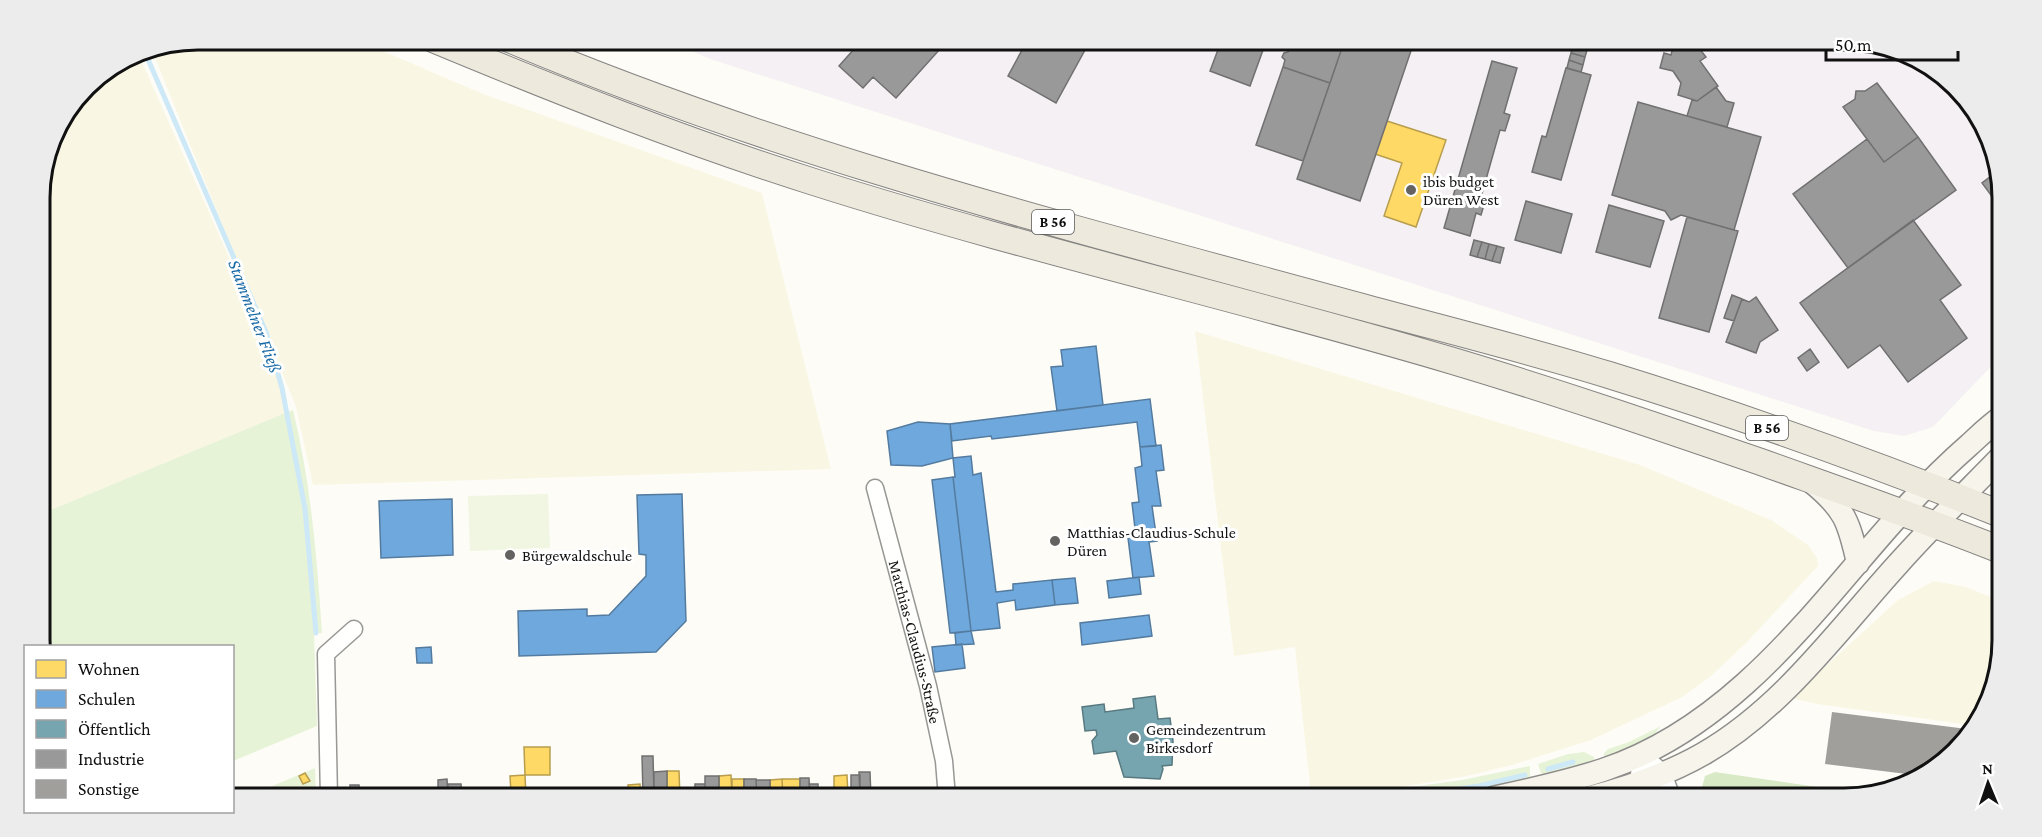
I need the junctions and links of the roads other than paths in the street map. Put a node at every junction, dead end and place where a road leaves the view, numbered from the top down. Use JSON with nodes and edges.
{"nodes":[{"id":1,"x":460,"y":50,"type":"edge"},
{"id":2,"x":535,"y":50,"type":"edge"},
{"id":3,"x":1992,"y":426,"type":"edge"},
{"id":4,"x":1992,"y":466,"type":"edge"},
{"id":5,"x":1809,"y":479,"type":"junction"},
{"id":6,"x":1926,"y":484,"type":"junction"},
{"id":7,"x":875,"y":488,"type":"dead end"},
{"id":8,"x":1961,"y":498,"type":"junction"},
{"id":9,"x":1992,"y":511,"type":"edge"},
{"id":10,"x":1902,"y":512,"type":"junction"},
{"id":11,"x":1935,"y":524,"type":"junction"},
{"id":12,"x":1992,"y":547,"type":"edge"},
{"id":13,"x":1858,"y":563,"type":"junction"},
{"id":14,"x":354,"y":629,"type":"dead end"},
{"id":15,"x":1641,"y":754,"type":"junction"},
{"id":16,"x":1663,"y":773,"type":"junction"},
{"id":17,"x":1544,"y":787,"type":"edge"},
{"id":18,"x":1640,"y":787,"type":"edge"},
{"id":19,"x":1643,"y":787,"type":"edge"},
{"id":20,"x":1668,"y":787,"type":"edge"},
{"id":21,"x":329,"y":788,"type":"edge"},
{"id":22,"x":946,"y":788,"type":"edge"}],
"edges":[{"from":1,"to":5,"type":"main road","number":"B 56"},
{"from":2,"to":6,"type":"main road","number":"B 56"},
{"from":3,"to":6,"type":"main road"},
{"from":4,"to":8,"type":"main road"},
{"from":5,"to":10,"type":"main road","number":"B 56"},
{"from":5,"to":13,"type":"main road"},
{"from":6,"to":8,"type":"main road","number":"B 56"},
{"from":6,"to":10,"type":"main road"},
{"from":7,"to":22,"type":"street","name":"Matthias-Claudius-Straße"},
{"from":8,"to":9,"type":"main road","number":"B 56"},
{"from":8,"to":11,"type":"main road"},
{"from":10,"to":11,"type":"main road","number":"B 56"},
{"from":10,"to":13,"type":"main road"},
{"from":11,"to":12,"type":"main road","number":"B 56"},
{"from":11,"to":16,"type":"main road"},
{"from":13,"to":15,"type":"main road"},
{"from":14,"to":21,"type":"street"},
{"from":15,"to":16,"type":"street"},
{"from":15,"to":17,"type":"main road"},
{"from":15,"to":18,"type":"street"},
{"from":16,"to":19,"type":"main road"},
{"from":16,"to":20,"type":"street"}]}
